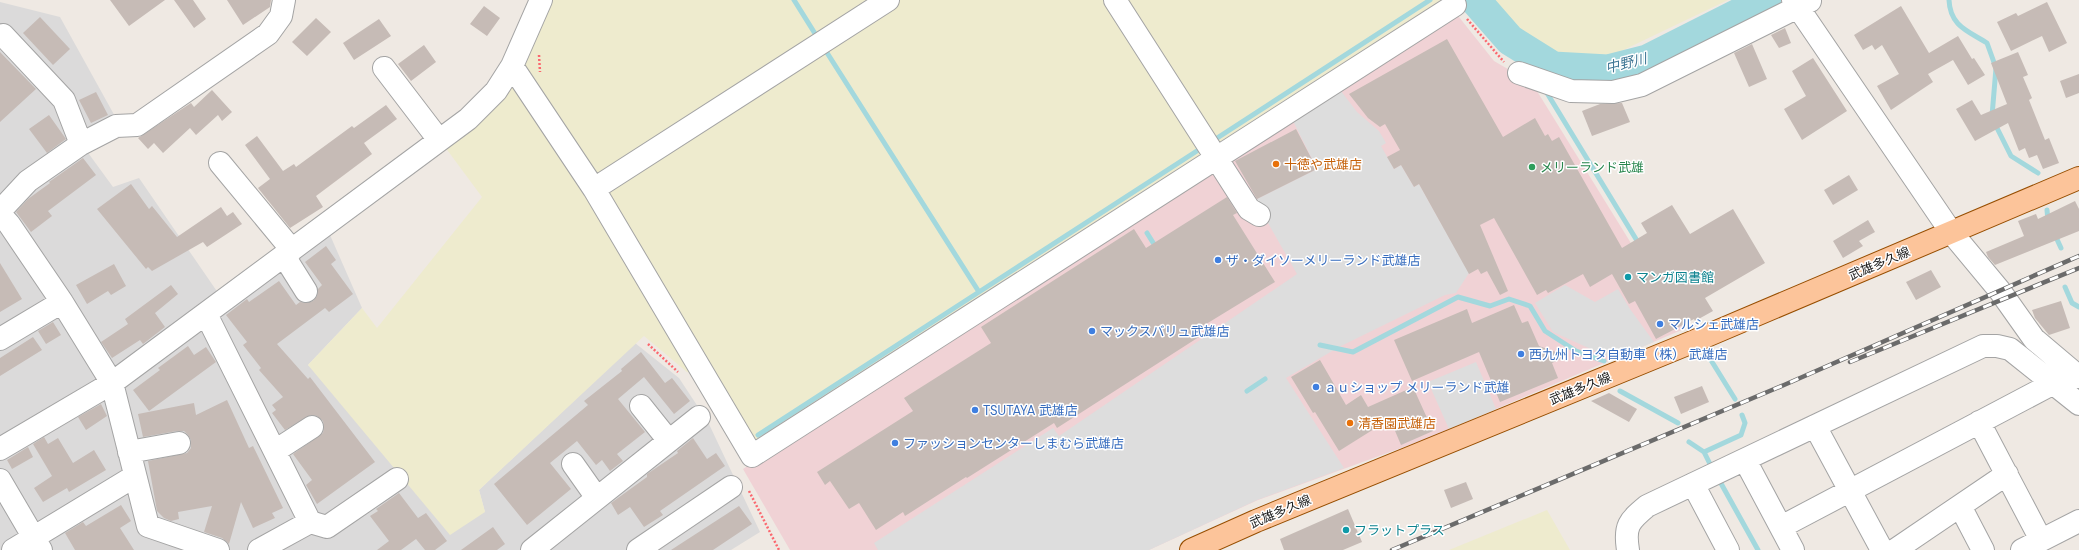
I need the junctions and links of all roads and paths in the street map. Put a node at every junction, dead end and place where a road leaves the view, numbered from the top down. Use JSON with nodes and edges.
{"nodes":[{"id":1,"x":284,"y":0,"type":"edge"},
{"id":2,"x":541,"y":0,"type":"edge"},
{"id":3,"x":888,"y":0,"type":"edge"},
{"id":4,"x":1115,"y":0,"type":"edge"},
{"id":5,"x":1799,"y":2,"type":"edge"},
{"id":6,"x":1455,"y":5,"type":"joint"},
{"id":7,"x":3,"y":35,"type":"dead end"},
{"id":8,"x":542,"y":48,"type":"dead end"},
{"id":9,"x":512,"y":66,"type":"junction"},
{"id":10,"x":384,"y":68,"type":"dead end"},
{"id":11,"x":1519,"y":73,"type":"joint"},
{"id":12,"x":540,"y":77,"type":"dead end"},
{"id":13,"x":439,"y":140,"type":"junction"},
{"id":14,"x":81,"y":144,"type":"junction"},
{"id":15,"x":1216,"y":157,"type":"junction"},
{"id":16,"x":220,"y":163,"type":"dead end"},
{"id":17,"x":2079,"y":178,"type":"edge"},
{"id":18,"x":594,"y":189,"type":"junction"},
{"id":19,"x":1260,"y":215,"type":"dead end"},
{"id":20,"x":2,"y":220,"type":"edge"},
{"id":21,"x":1951,"y":232,"type":"junction"},
{"id":22,"x":288,"y":253,"type":"junction"},
{"id":23,"x":306,"y":291,"type":"dead end"},
{"id":24,"x":62,"y":302,"type":"junction"},
{"id":25,"x":206,"y":314,"type":"junction"},
{"id":26,"x":0,"y":339,"type":"edge"},
{"id":27,"x":2079,"y":377,"type":"edge"},
{"id":28,"x":112,"y":382,"type":"junction"},
{"id":29,"x":2054,"y":383,"type":"junction"},
{"id":30,"x":2079,"y":404,"type":"edge"},
{"id":31,"x":641,"y":406,"type":"dead end"},
{"id":32,"x":699,"y":417,"type":"dead end"},
{"id":33,"x":1979,"y":422,"type":"junction"},
{"id":34,"x":1815,"y":426,"type":"junction"},
{"id":35,"x":312,"y":427,"type":"dead end"},
{"id":36,"x":669,"y":441,"type":"junction"},
{"id":37,"x":179,"y":442,"type":"dead end"},
{"id":38,"x":0,"y":449,"type":"edge"},
{"id":39,"x":275,"y":451,"type":"junction"},
{"id":40,"x":129,"y":452,"type":"junction"},
{"id":41,"x":573,"y":464,"type":"dead end"},
{"id":42,"x":1736,"y":464,"type":"junction"},
{"id":43,"x":2007,"y":474,"type":"junction"},
{"id":44,"x":135,"y":476,"type":"junction"},
{"id":45,"x":398,"y":479,"type":"dead end"},
{"id":46,"x":0,"y":480,"type":"edge"},
{"id":47,"x":1700,"y":481,"type":"junction"},
{"id":48,"x":731,"y":487,"type":"dead end"},
{"id":49,"x":1850,"y":491,"type":"junction"},
{"id":50,"x":597,"y":498,"type":"junction"},
{"id":51,"x":1960,"y":506,"type":"junction"},
{"id":52,"x":2079,"y":521,"type":"edge"},
{"id":53,"x":310,"y":522,"type":"junction"},
{"id":54,"x":1781,"y":527,"type":"junction"},
{"id":55,"x":2042,"y":540,"type":"junction"},
{"id":56,"x":38,"y":544,"type":"edge"},
{"id":57,"x":13,"y":550,"type":"edge"},
{"id":58,"x":218,"y":550,"type":"edge"},
{"id":59,"x":259,"y":550,"type":"edge"},
{"id":60,"x":532,"y":550,"type":"edge"},
{"id":61,"x":638,"y":550,"type":"edge"},
{"id":62,"x":1191,"y":550,"type":"edge"},
{"id":63,"x":1628,"y":550,"type":"edge"},
{"id":64,"x":1728,"y":550,"type":"edge"},
{"id":65,"x":1793,"y":550,"type":"edge"},
{"id":66,"x":1882,"y":550,"type":"edge"},
{"id":67,"x":1895,"y":550,"type":"edge"},
{"id":68,"x":1984,"y":550,"type":"edge"},
{"id":69,"x":2022,"y":550,"type":"edge"}],
"edges":[{"from":1,"to":14,"type":"street"},
{"from":2,"to":9,"type":"street"},
{"from":3,"to":18,"type":"street"},
{"from":4,"to":15,"type":"street"},
{"from":5,"to":11,"type":"street"},
{"from":5,"to":21,"type":"street"},
{"from":6,"to":11,"type":"path"},
{"from":6,"to":15,"type":"street"},
{"from":7,"to":14,"type":"street"},
{"from":8,"to":12,"type":"path"},
{"from":9,"to":13,"type":"street"},
{"from":9,"to":18,"type":"street"},
{"from":10,"to":13,"type":"street"},
{"from":13,"to":22,"type":"street"},
{"from":14,"to":20,"type":"street"},
{"from":15,"to":18,"type":"street"},
{"from":15,"to":19,"type":"street"},
{"from":16,"to":22,"type":"street"},
{"from":17,"to":21,"type":"main road","name":"武雄多久線"},
{"from":20,"to":24,"type":"street"},
{"from":21,"to":27,"type":"street"},
{"from":21,"to":62,"type":"main road","name":"武雄多久線"},
{"from":22,"to":23,"type":"street"},
{"from":22,"to":25,"type":"street"},
{"from":24,"to":26,"type":"street"},
{"from":24,"to":28,"type":"street"},
{"from":25,"to":28,"type":"street"},
{"from":25,"to":39,"type":"street"},
{"from":28,"to":38,"type":"street"},
{"from":28,"to":40,"type":"street"},
{"from":29,"to":30,"type":"street"},
{"from":29,"to":33,"type":"street"},
{"from":29,"to":34,"type":"street"},
{"from":31,"to":36,"type":"street"},
{"from":32,"to":36,"type":"street"},
{"from":33,"to":43,"type":"street"},
{"from":33,"to":49,"type":"street"},
{"from":34,"to":42,"type":"street"},
{"from":34,"to":49,"type":"street"},
{"from":35,"to":39,"type":"street"},
{"from":36,"to":50,"type":"street"},
{"from":37,"to":40,"type":"street"},
{"from":39,"to":53,"type":"street"},
{"from":40,"to":44,"type":"street"},
{"from":41,"to":50,"type":"street"},
{"from":42,"to":47,"type":"street"},
{"from":42,"to":54,"type":"street"},
{"from":43,"to":51,"type":"street"},
{"from":43,"to":55,"type":"street"},
{"from":44,"to":56,"type":"street"},
{"from":44,"to":58,"type":"street"},
{"from":45,"to":53,"type":"street"},
{"from":46,"to":56,"type":"street"},
{"from":47,"to":63,"type":"street"},
{"from":47,"to":64,"type":"street"},
{"from":48,"to":61,"type":"street"},
{"from":49,"to":54,"type":"street"},
{"from":49,"to":66,"type":"street"},
{"from":50,"to":60,"type":"street"},
{"from":51,"to":67,"type":"street"},
{"from":51,"to":68,"type":"street"},
{"from":52,"to":55,"type":"street"},
{"from":53,"to":59,"type":"street"},
{"from":54,"to":65,"type":"street"},
{"from":55,"to":69,"type":"street"},
{"from":56,"to":57,"type":"street"}]}
